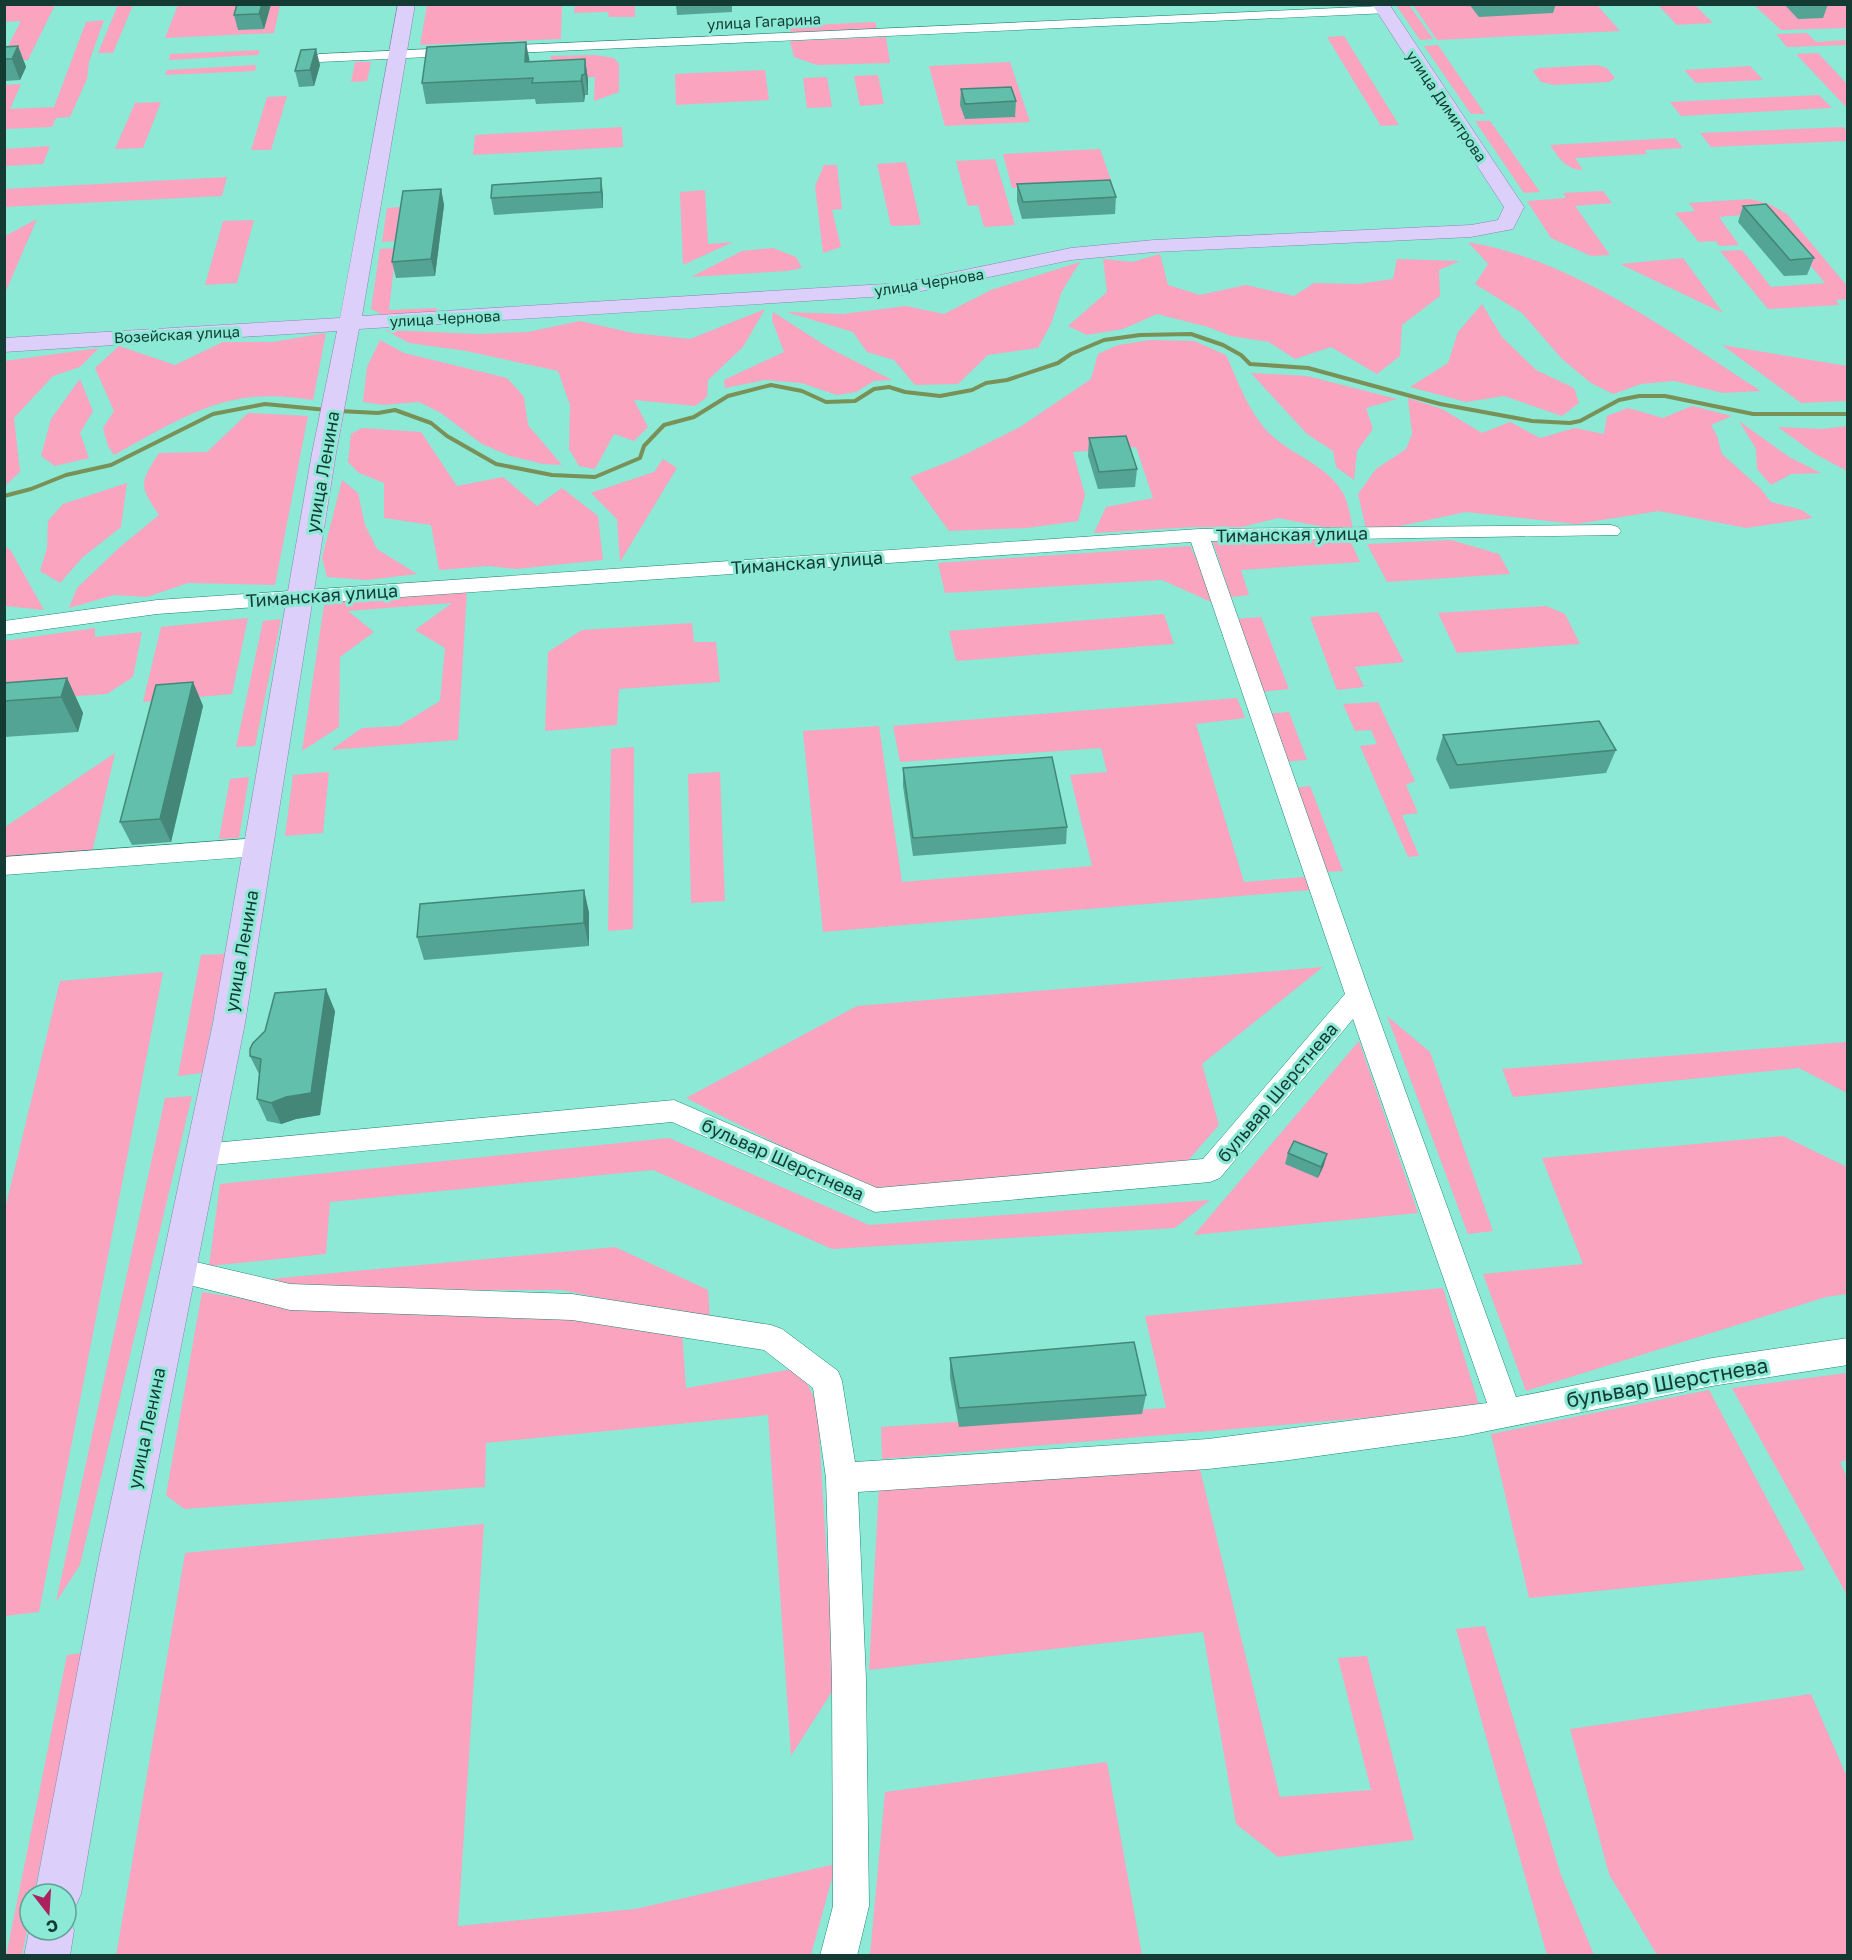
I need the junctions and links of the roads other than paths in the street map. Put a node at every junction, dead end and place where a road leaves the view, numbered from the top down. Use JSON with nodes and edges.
{"nodes":[{"id":1,"x":407,"y":4,"type":"edge"},
{"id":2,"x":1381,"y":7,"type":"edge"},
{"id":3,"x":398,"y":54,"type":"junction"},
{"id":4,"x":319,"y":58,"type":"dead end"},
{"id":5,"x":1514,"y":207,"type":"joint"},
{"id":6,"x":349,"y":331,"type":"junction"},
{"id":7,"x":4,"y":345,"type":"edge"},
{"id":8,"x":1611,"y":531,"type":"dead end"},
{"id":9,"x":1199,"y":535,"type":"junction"},
{"id":10,"x":300,"y":597,"type":"junction"},
{"id":11,"x":4,"y":628,"type":"edge"},
{"id":12,"x":258,"y":848,"type":"junction"},
{"id":13,"x":4,"y":866,"type":"edge"},
{"id":14,"x":1358,"y":996,"type":"junction"},
{"id":15,"x":202,"y":1155,"type":"junction"},
{"id":16,"x":179,"y":1271,"type":"junction"},
{"id":17,"x":1848,"y":1350,"type":"edge"},
{"id":18,"x":1506,"y":1412,"type":"junction"},
{"id":19,"x":842,"y":1478,"type":"junction"},
{"id":20,"x":60,"y":1882,"type":"edge"},
{"id":21,"x":838,"y":1956,"type":"edge"}],
"edges":[{"from":1,"to":3,"type":"main road","name":"улица Ленина"},
{"from":2,"to":3,"type":"street","name":"улица Гагарина"},
{"from":2,"to":5,"type":"main road","name":"улица Димитрова"},
{"from":3,"to":4,"type":"street","name":"улица Гагарина"},
{"from":3,"to":6,"type":"main road","name":"улица Ленина"},
{"from":5,"to":6,"type":"main road","name":"улица Чернова"},
{"from":6,"to":7,"type":"main road","name":"Возейская улица"},
{"from":6,"to":10,"type":"main road","name":"улица Ленина"},
{"from":8,"to":9,"type":"street","name":"Тиманская улица"},
{"from":9,"to":10,"type":"street","name":"Тиманская улица"},
{"from":9,"to":14,"type":"street"},
{"from":10,"to":11,"type":"street","name":"Тиманская улица"},
{"from":10,"to":12,"type":"main road","name":"улица Ленина"},
{"from":12,"to":13,"type":"street"},
{"from":12,"to":15,"type":"main road","name":"улица Ленина"},
{"from":14,"to":15,"type":"street","name":"бульвар Шерстнева"},
{"from":14,"to":18,"type":"street"},
{"from":15,"to":16,"type":"main road","name":"улица Ленина"},
{"from":16,"to":19,"type":"street"},
{"from":16,"to":20,"type":"main road","name":"улица Ленина"},
{"from":17,"to":18,"type":"street","name":"бульвар Шерстнева"},
{"from":18,"to":19,"type":"street","name":"бульвар Шерстнева"},
{"from":19,"to":21,"type":"street"}]}
